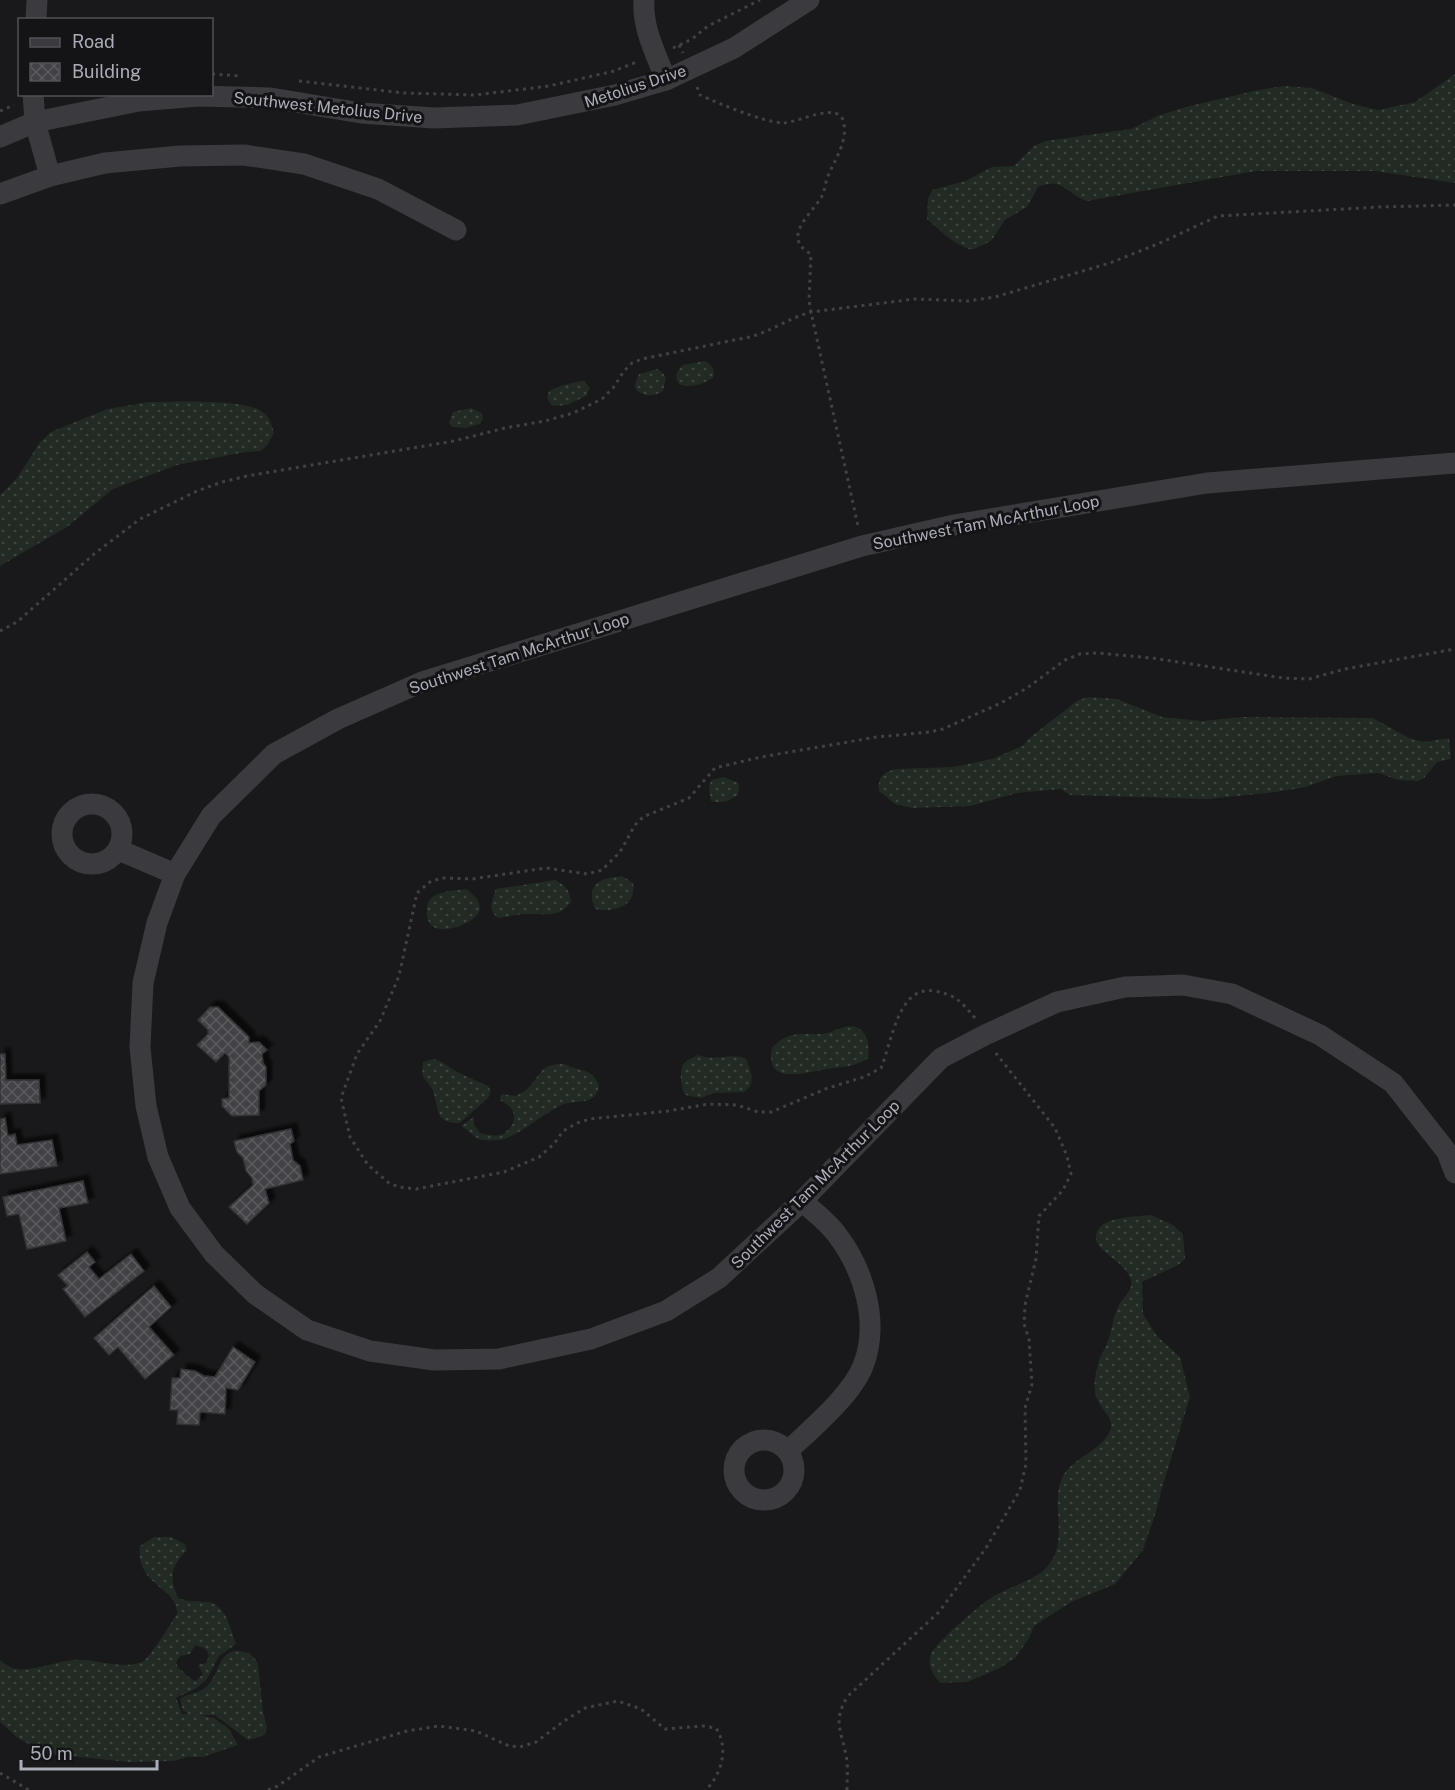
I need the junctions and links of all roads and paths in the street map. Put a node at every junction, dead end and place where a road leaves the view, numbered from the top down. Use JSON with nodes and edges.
{"nodes":[{"id":1,"x":37,"y":0,"type":"edge"},
{"id":2,"x":644,"y":0,"type":"edge"},
{"id":3,"x":760,"y":0,"type":"edge"},
{"id":4,"x":809,"y":0,"type":"edge"},
{"id":5,"x":36,"y":18,"type":"edge"},
{"id":6,"x":679,"y":45,"type":"junction"},
{"id":7,"x":656,"y":55,"type":"junction"},
{"id":8,"x":690,"y":69,"type":"junction"},
{"id":9,"x":213,"y":74,"type":"edge"},
{"id":10,"x":246,"y":76,"type":"dead end"},
{"id":11,"x":290,"y":80,"type":"dead end"},
{"id":12,"x":666,"y":80,"type":"junction"},
{"id":13,"x":33,"y":96,"type":"edge"},
{"id":14,"x":517,"y":116,"type":"joint"},
{"id":15,"x":35,"y":122,"type":"junction"},
{"id":16,"x":0,"y":136,"type":"edge"},
{"id":17,"x":50,"y":176,"type":"junction"},
{"id":18,"x":0,"y":194,"type":"edge"},
{"id":19,"x":1455,"y":205,"type":"edge"},
{"id":20,"x":456,"y":230,"type":"dead end"},
{"id":21,"x":810,"y":312,"type":"junction"},
{"id":22,"x":1455,"y":463,"type":"edge"},
{"id":23,"x":862,"y":546,"type":"junction"},
{"id":24,"x":0,"y":632,"type":"edge"},
{"id":25,"x":1455,"y":649,"type":"edge"},
{"id":26,"x":119,"y":850,"type":"dead end"},
{"id":27,"x":175,"y":874,"type":"junction"},
{"id":28,"x":985,"y":1035,"type":"junction"},
{"id":29,"x":1455,"y":1173,"type":"edge"},
{"id":30,"x":802,"y":1201,"type":"junction"},
{"id":31,"x":788,"y":1451,"type":"dead end"},
{"id":32,"x":0,"y":1773,"type":"edge"},
{"id":33,"x":28,"y":1790,"type":"edge"},
{"id":34,"x":268,"y":1790,"type":"edge"},
{"id":35,"x":706,"y":1790,"type":"edge"},
{"id":36,"x":847,"y":1790,"type":"edge"}],
"edges":[{"from":1,"to":5,"type":"street"},
{"from":2,"to":7,"type":"street"},
{"from":3,"to":6,"type":"path"},
{"from":4,"to":8,"type":"street","name":"Metolius Drive"},
{"from":6,"to":7,"type":"path"},
{"from":6,"to":8,"type":"path"},
{"from":7,"to":11,"type":"path"},
{"from":7,"to":12,"type":"street"},
{"from":8,"to":12,"type":"street","name":"Metolius Drive"},
{"from":8,"to":21,"type":"path"},
{"from":9,"to":10,"type":"path"},
{"from":12,"to":14,"type":"street","name":"Metolius Drive"},
{"from":13,"to":15,"type":"street"},
{"from":14,"to":15,"type":"street","name":"Southwest Metolius Drive"},
{"from":15,"to":16,"type":"street","name":"Southwest Metolius Drive"},
{"from":15,"to":17,"type":"street"},
{"from":17,"to":18,"type":"street"},
{"from":17,"to":20,"type":"street"},
{"from":19,"to":21,"type":"path"},
{"from":21,"to":23,"type":"path"},
{"from":21,"to":24,"type":"path"},
{"from":22,"to":23,"type":"street","name":"Southwest Tam McArthur Loop"},
{"from":23,"to":27,"type":"street","name":"Southwest Tam McArthur Loop"},
{"from":25,"to":28,"type":"path"},
{"from":26,"to":27,"type":"street"},
{"from":27,"to":30,"type":"street","name":"Southwest Tam McArthur Loop"},
{"from":28,"to":29,"type":"street","name":"Southwest Tam McArthur Loop"},
{"from":28,"to":30,"type":"street","name":"Southwest Tam McArthur Loop"},
{"from":28,"to":36,"type":"path"},
{"from":30,"to":31,"type":"street"},
{"from":32,"to":33,"type":"path"},
{"from":34,"to":35,"type":"path"}]}
